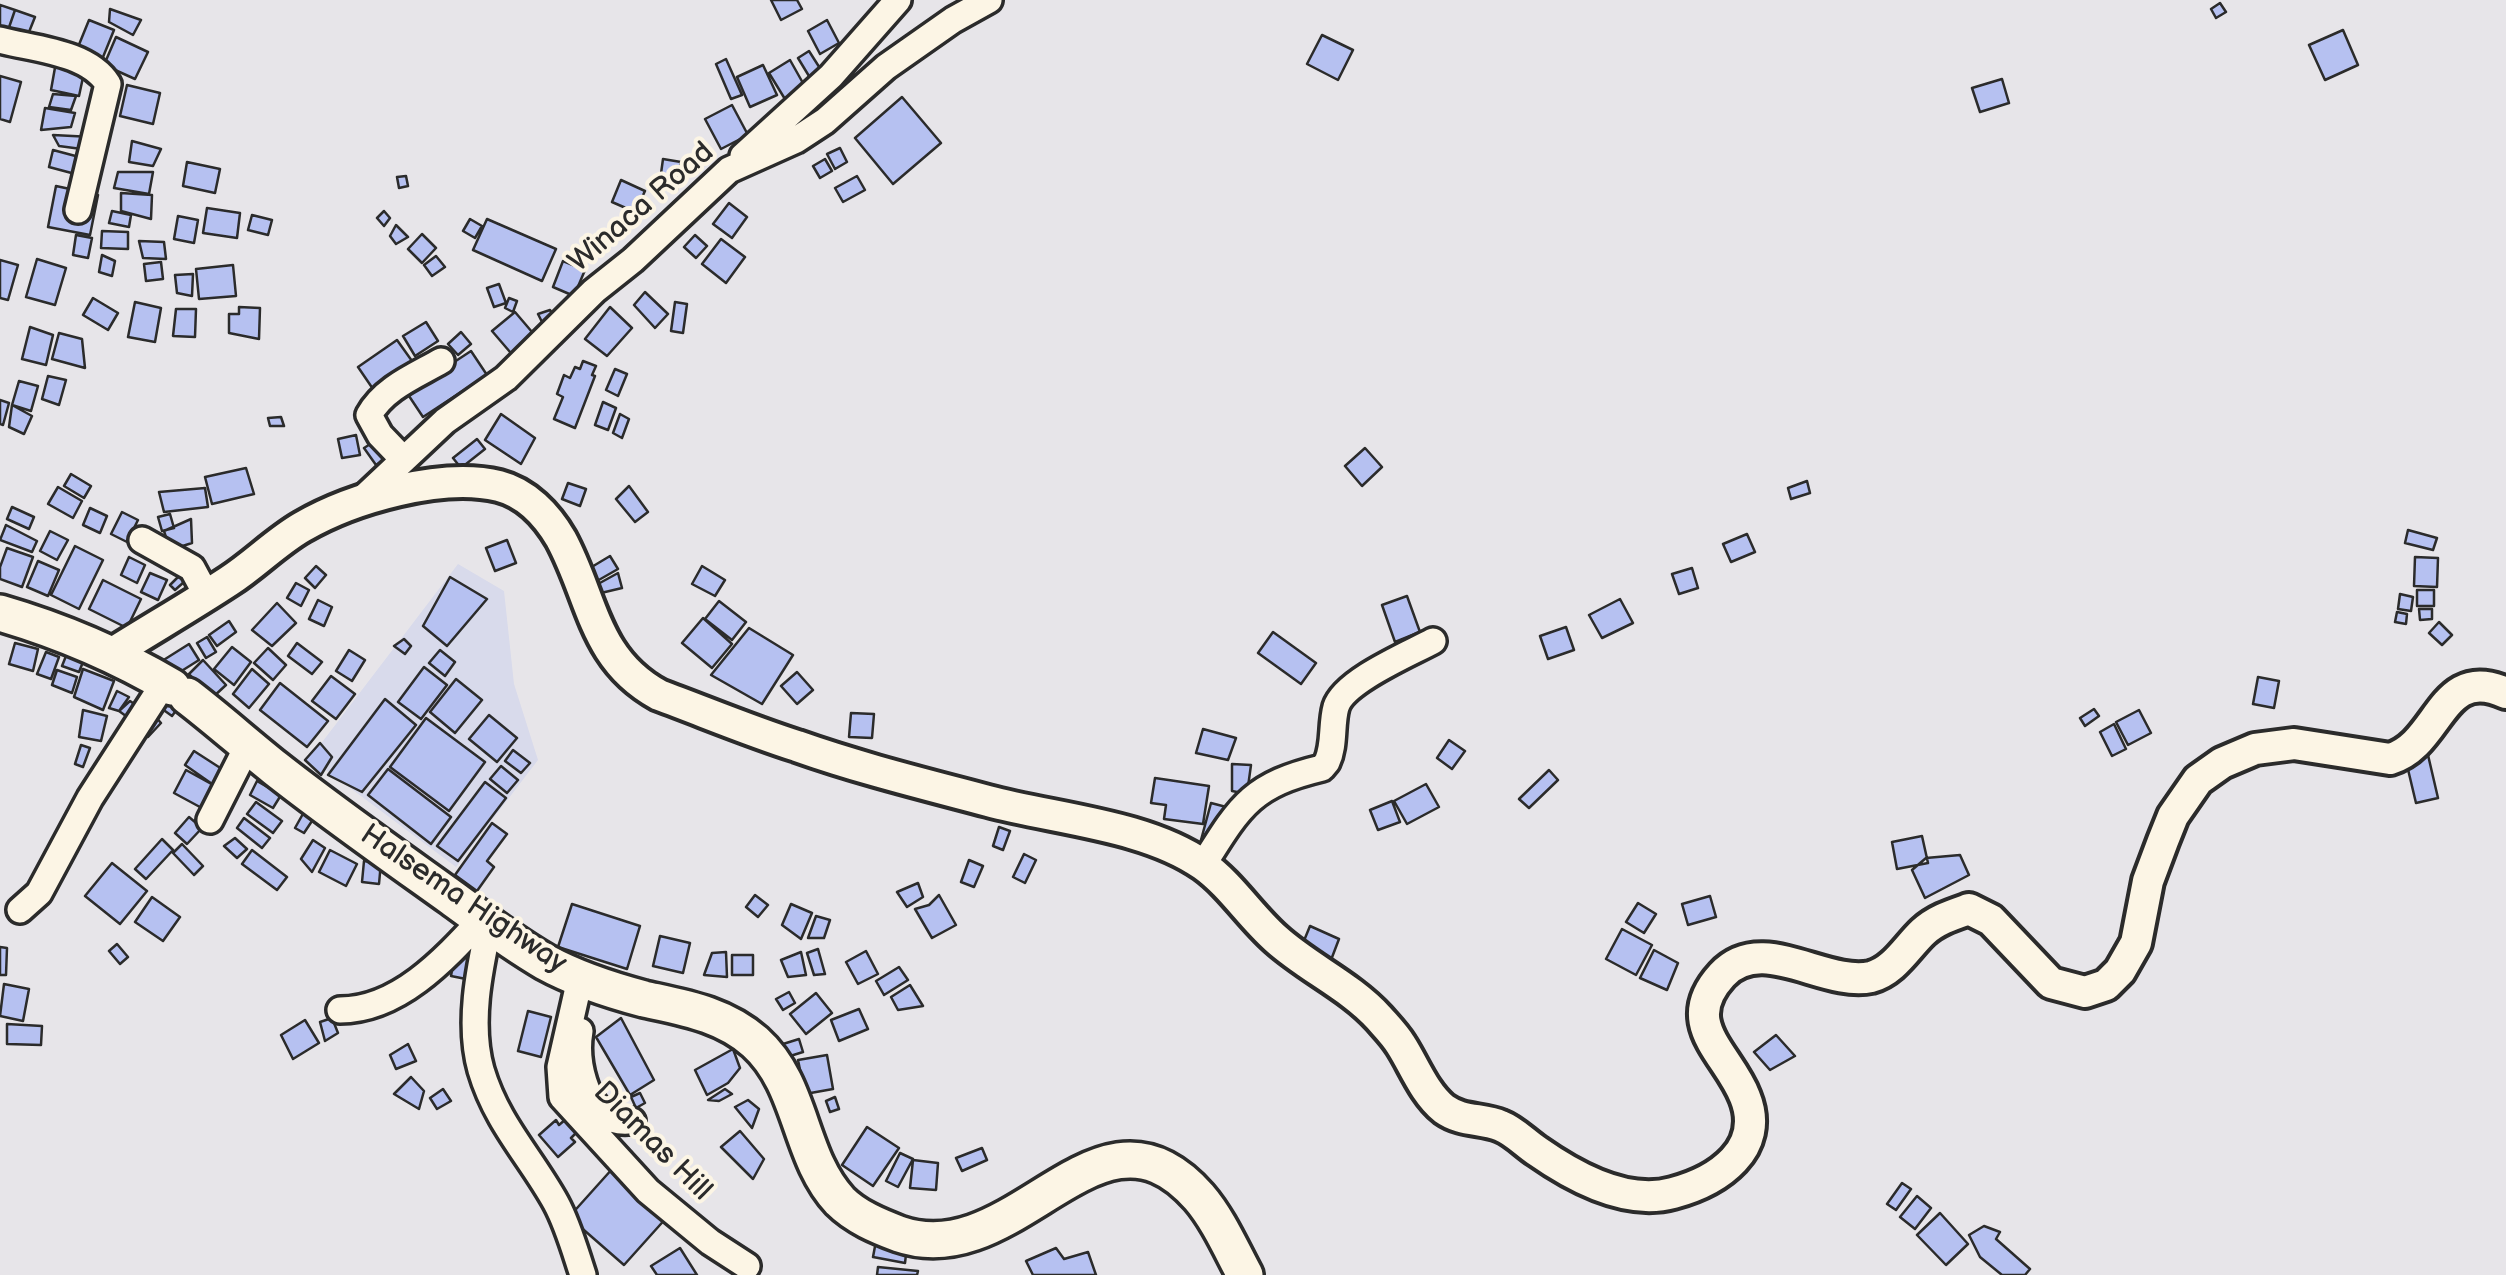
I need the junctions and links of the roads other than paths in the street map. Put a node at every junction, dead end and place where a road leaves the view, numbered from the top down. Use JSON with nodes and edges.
{"nodes":[{"id":1,"x":898,"y":0,"type":"edge"},
{"id":2,"x":989,"y":0,"type":"edge"},
{"id":3,"x":0,"y":40,"type":"edge"},
{"id":4,"x":729,"y":170,"type":"junction"},
{"id":5,"x":78,"y":210,"type":"dead end"},
{"id":6,"x":441,"y":361,"type":"dead end"},
{"id":7,"x":403,"y":460,"type":"junction"},
{"id":8,"x":361,"y":500,"type":"junction"},
{"id":9,"x":142,"y":540,"type":"dead end"},
{"id":10,"x":206,"y":594,"type":"junction"},
{"id":11,"x":0,"y":613,"type":"edge"},
{"id":12,"x":1433,"y":641,"type":"dead end"},
{"id":13,"x":113,"y":653,"type":"junction"},
{"id":14,"x":174,"y":689,"type":"junction"},
{"id":15,"x":2506,"y":693,"type":"edge"},
{"id":16,"x":248,"y":745,"type":"junction"},
{"id":17,"x":210,"y":820,"type":"dead end"},
{"id":18,"x":1202,"y":864,"type":"junction"},
{"id":19,"x":20,"y":910,"type":"dead end"},
{"id":20,"x":485,"y":923,"type":"junction"},
{"id":21,"x":588,"y":982,"type":"junction"},
{"id":22,"x":340,"y":1010,"type":"dead end"},
{"id":23,"x":632,"y":1121,"type":"dead end"},
{"id":24,"x":747,"y":1266,"type":"dead end"},
{"id":25,"x":583,"y":1275,"type":"edge"},
{"id":26,"x":1245,"y":1275,"type":"edge"}],
"edges":[{"from":1,"to":4,"type":"street"},
{"from":2,"to":4,"type":"street","name":"Winaca Road"},
{"from":3,"to":5,"type":"street"},
{"from":4,"to":7,"type":"street","name":"Winaca Road"},
{"from":6,"to":7,"type":"street"},
{"from":7,"to":8,"type":"street","name":"Winaca Road"},
{"from":8,"to":10,"type":"main road"},
{"from":8,"to":18,"type":"main road"},
{"from":9,"to":10,"type":"street"},
{"from":10,"to":13,"type":"main road"},
{"from":11,"to":13,"type":"highway","name":"Halsema Highway"},
{"from":12,"to":18,"type":"street"},
{"from":13,"to":14,"type":"highway","name":"Halsema Highway"},
{"from":14,"to":16,"type":"highway","name":"Halsema Highway"},
{"from":14,"to":19,"type":"street"},
{"from":15,"to":18,"type":"main road"},
{"from":16,"to":17,"type":"street"},
{"from":16,"to":20,"type":"highway","name":"Halsema Highway"},
{"from":20,"to":21,"type":"highway","name":"Halsema Highway"},
{"from":20,"to":22,"type":"street"},
{"from":20,"to":25,"type":"street"},
{"from":21,"to":23,"type":"street"},
{"from":21,"to":24,"type":"street","name":"Diamas Hill"},
{"from":21,"to":26,"type":"highway","name":"Halsema Highway"}]}
